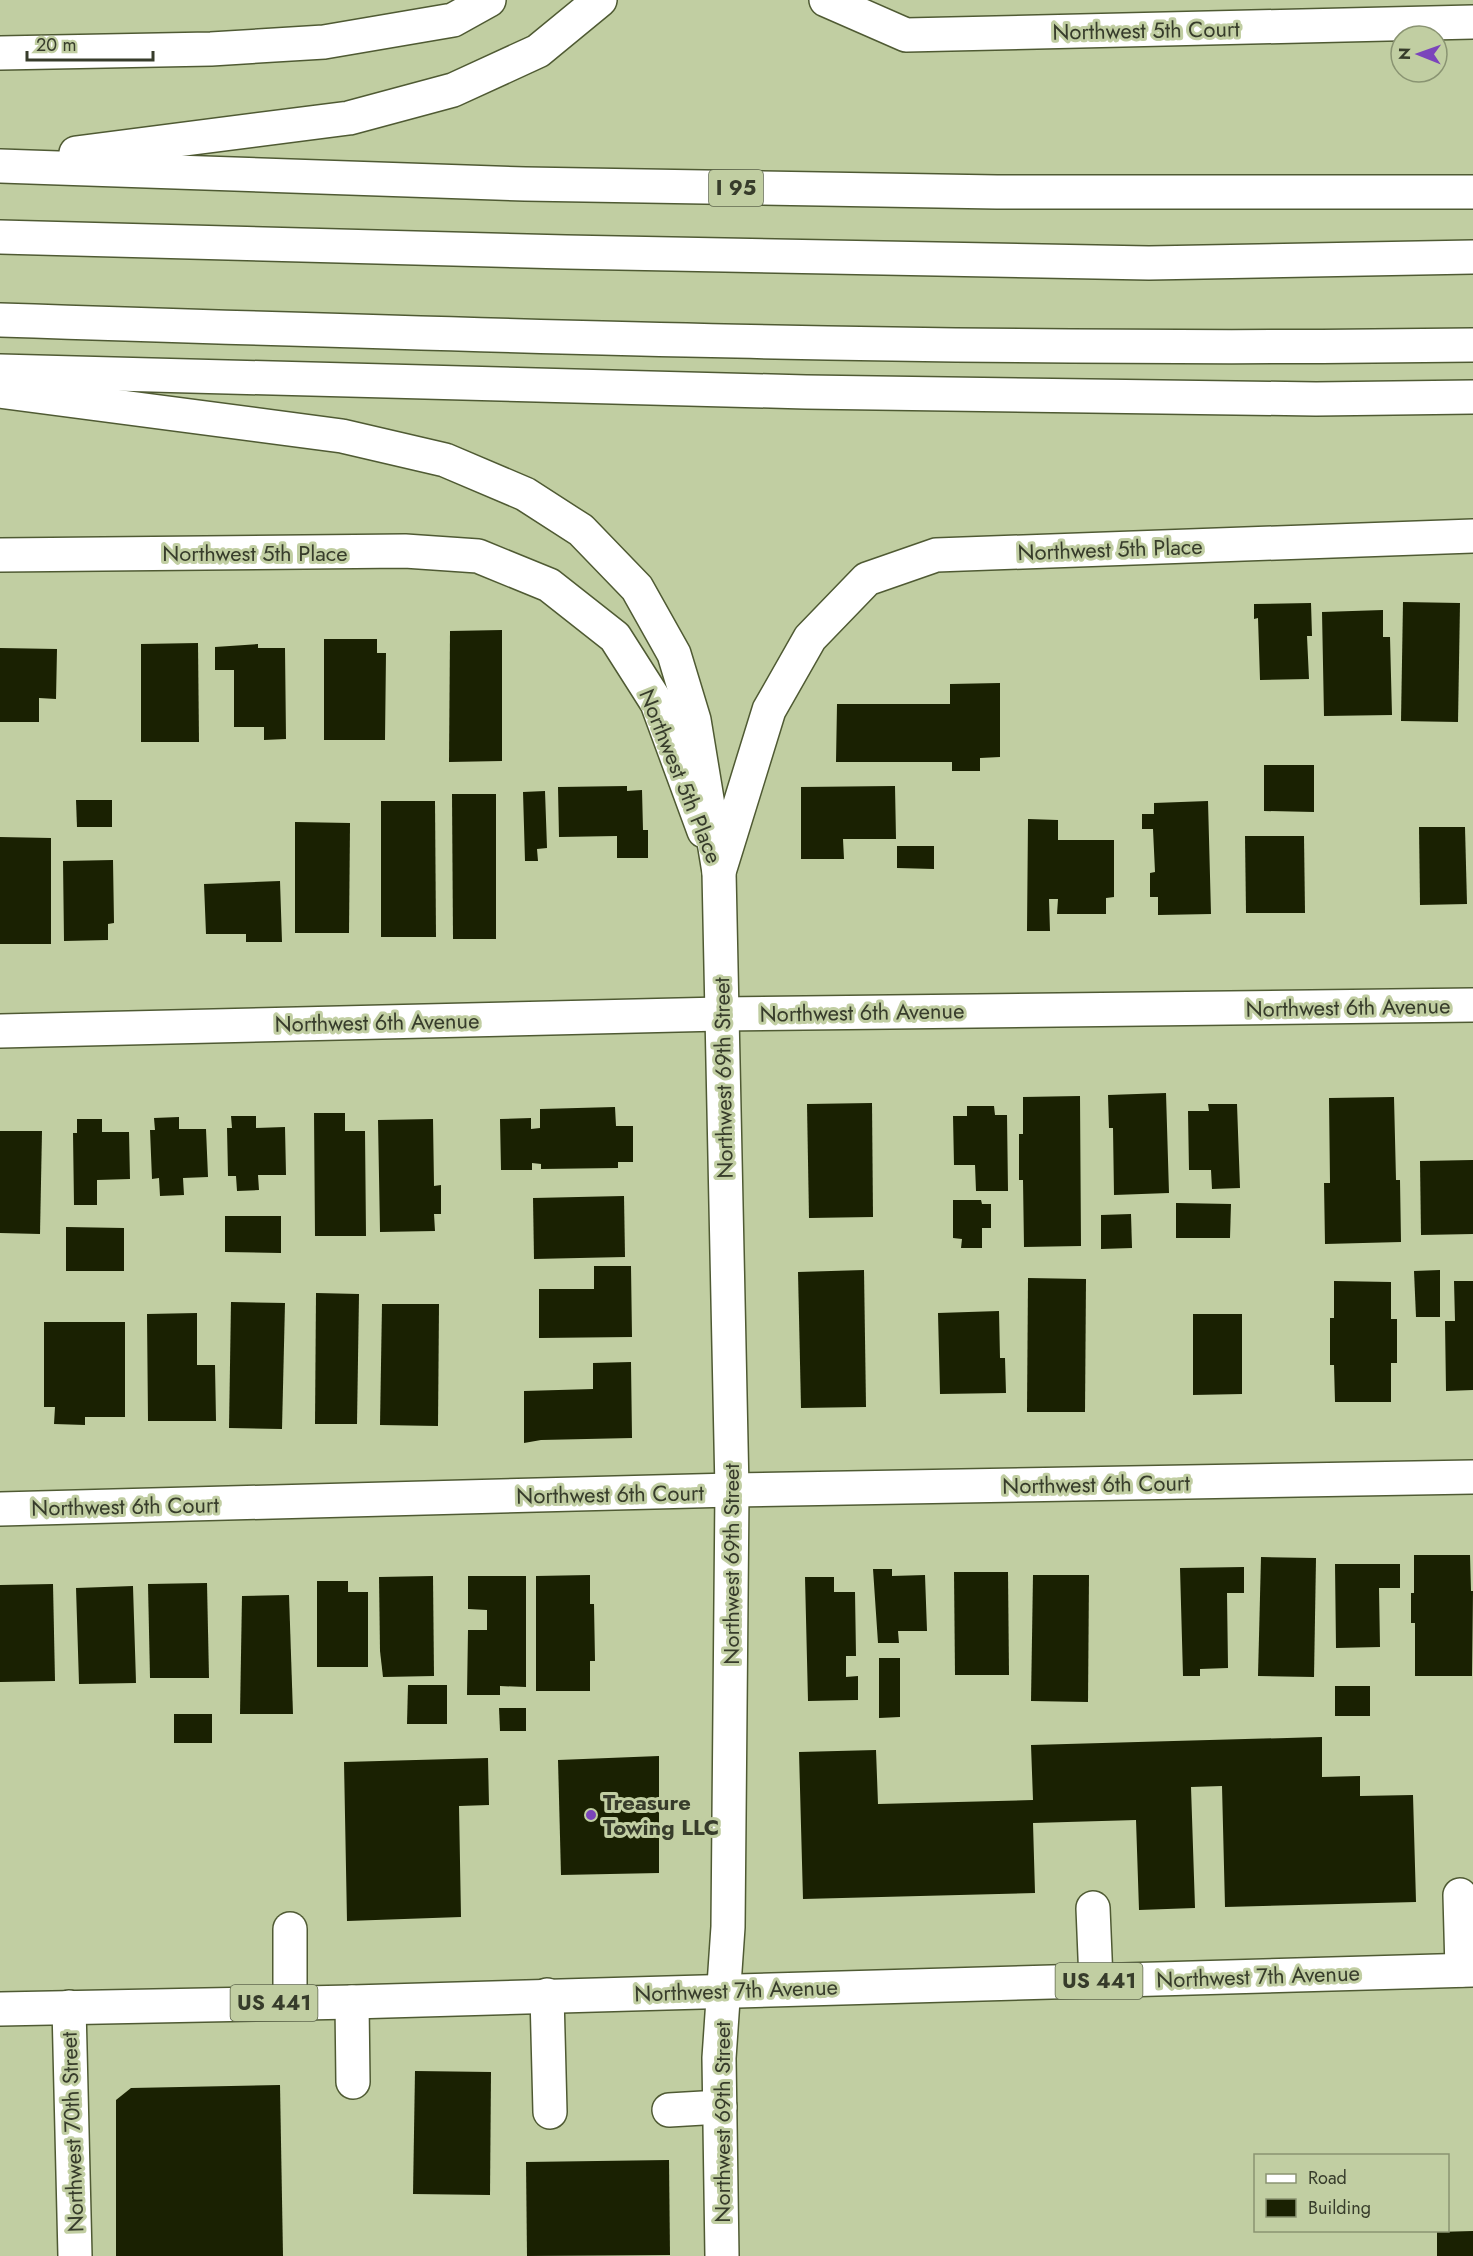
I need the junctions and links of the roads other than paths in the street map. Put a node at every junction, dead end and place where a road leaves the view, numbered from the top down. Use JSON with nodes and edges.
{"nodes":[{"id":1,"x":489,"y":0,"type":"edge"},
{"id":2,"x":600,"y":0,"type":"edge"},
{"id":3,"x":826,"y":0,"type":"edge"},
{"id":4,"x":1473,"y":22,"type":"edge"},
{"id":5,"x":0,"y":53,"type":"edge"},
{"id":6,"x":0,"y":164,"type":"edge"},
{"id":7,"x":1473,"y":192,"type":"edge"},
{"id":8,"x":0,"y":237,"type":"edge"},
{"id":9,"x":1473,"y":257,"type":"edge"},
{"id":10,"x":0,"y":320,"type":"edge"},
{"id":11,"x":1473,"y":345,"type":"edge"},
{"id":12,"x":0,"y":371,"type":"edge"},
{"id":13,"x":0,"y":391,"type":"edge"},
{"id":14,"x":1473,"y":397,"type":"edge"},
{"id":15,"x":1473,"y":536,"type":"edge"},
{"id":16,"x":0,"y":555,"type":"edge"},
{"id":17,"x":719,"y":872,"type":"junction"},
{"id":18,"x":1473,"y":1005,"type":"edge"},
{"id":19,"x":721,"y":1014,"type":"junction"},
{"id":20,"x":0,"y":1031,"type":"edge"},
{"id":21,"x":1473,"y":1476,"type":"edge"},
{"id":22,"x":732,"y":1490,"type":"junction"},
{"id":23,"x":0,"y":1509,"type":"edge"},
{"id":24,"x":1460,"y":1895,"type":"dead end"},
{"id":25,"x":1093,"y":1908,"type":"dead end"},
{"id":26,"x":290,"y":1929,"type":"dead end"},
{"id":27,"x":1468,"y":1970,"type":"edge"},
{"id":28,"x":1096,"y":1981,"type":"junction"},
{"id":29,"x":725,"y":1990,"type":"junction"},
{"id":30,"x":548,"y":1995,"type":"junction"},
{"id":31,"x":290,"y":2002,"type":"junction"},
{"id":32,"x":352,"y":2002,"type":"junction"},
{"id":33,"x":69,"y":2007,"type":"junction"},
{"id":34,"x":0,"y":2009,"type":"edge"},
{"id":35,"x":353,"y":2082,"type":"dead end"},
{"id":36,"x":720,"y":2107,"type":"junction"},
{"id":37,"x":669,"y":2110,"type":"dead end"},
{"id":38,"x":550,"y":2112,"type":"dead end"},
{"id":39,"x":75,"y":2256,"type":"edge"},
{"id":40,"x":722,"y":2256,"type":"edge"}],
"edges":[{"from":1,"to":5,"type":"main road"},
{"from":2,"to":6,"type":"main road"},
{"from":3,"to":4,"type":"main road","name":"Northwest 5th Court"},
{"from":6,"to":7,"type":"main road","number":"I 95"},
{"from":8,"to":9,"type":"main road"},
{"from":10,"to":11,"type":"main road"},
{"from":12,"to":14,"type":"main road"},
{"from":13,"to":17,"type":"main road"},
{"from":15,"to":17,"type":"main road","name":"Northwest 5th Place"},
{"from":16,"to":17,"type":"main road","name":"Northwest 5th Place"},
{"from":17,"to":19,"type":"main road","name":"Northwest 69th Street"},
{"from":18,"to":19,"type":"main road","name":"Northwest 6th Avenue"},
{"from":19,"to":20,"type":"main road","name":"Northwest 6th Avenue"},
{"from":19,"to":22,"type":"main road","name":"Northwest 69th Street"},
{"from":21,"to":22,"type":"main road","name":"Northwest 6th Court"},
{"from":22,"to":23,"type":"main road","name":"Northwest 6th Court"},
{"from":22,"to":29,"type":"main road","name":"Northwest 69th Street"},
{"from":24,"to":27,"type":"main road"},
{"from":25,"to":28,"type":"main road"},
{"from":26,"to":31,"type":"main road"},
{"from":27,"to":28,"type":"main road","name":"Northwest 7th Avenue","number":"US 441"},
{"from":28,"to":29,"type":"main road","name":"Northwest 7th Avenue","number":"US 441"},
{"from":29,"to":30,"type":"main road","name":"Northwest 7th Avenue","number":"US 441"},
{"from":29,"to":36,"type":"main road","name":"Northwest 69th Street"},
{"from":30,"to":32,"type":"main road","name":"Northwest 7th Avenue","number":"US 441"},
{"from":30,"to":38,"type":"main road"},
{"from":31,"to":32,"type":"main road","name":"Northwest 7th Avenue","number":"US 441"},
{"from":31,"to":33,"type":"main road","name":"Northwest 7th Avenue","number":"US 441"},
{"from":32,"to":35,"type":"main road"},
{"from":33,"to":34,"type":"main road","name":"Northwest 7th Avenue","number":"US 441"},
{"from":33,"to":39,"type":"main road","name":"Northwest 70th Street"},
{"from":36,"to":37,"type":"main road"},
{"from":36,"to":40,"type":"main road","name":"Northwest 69th Street"}]}
